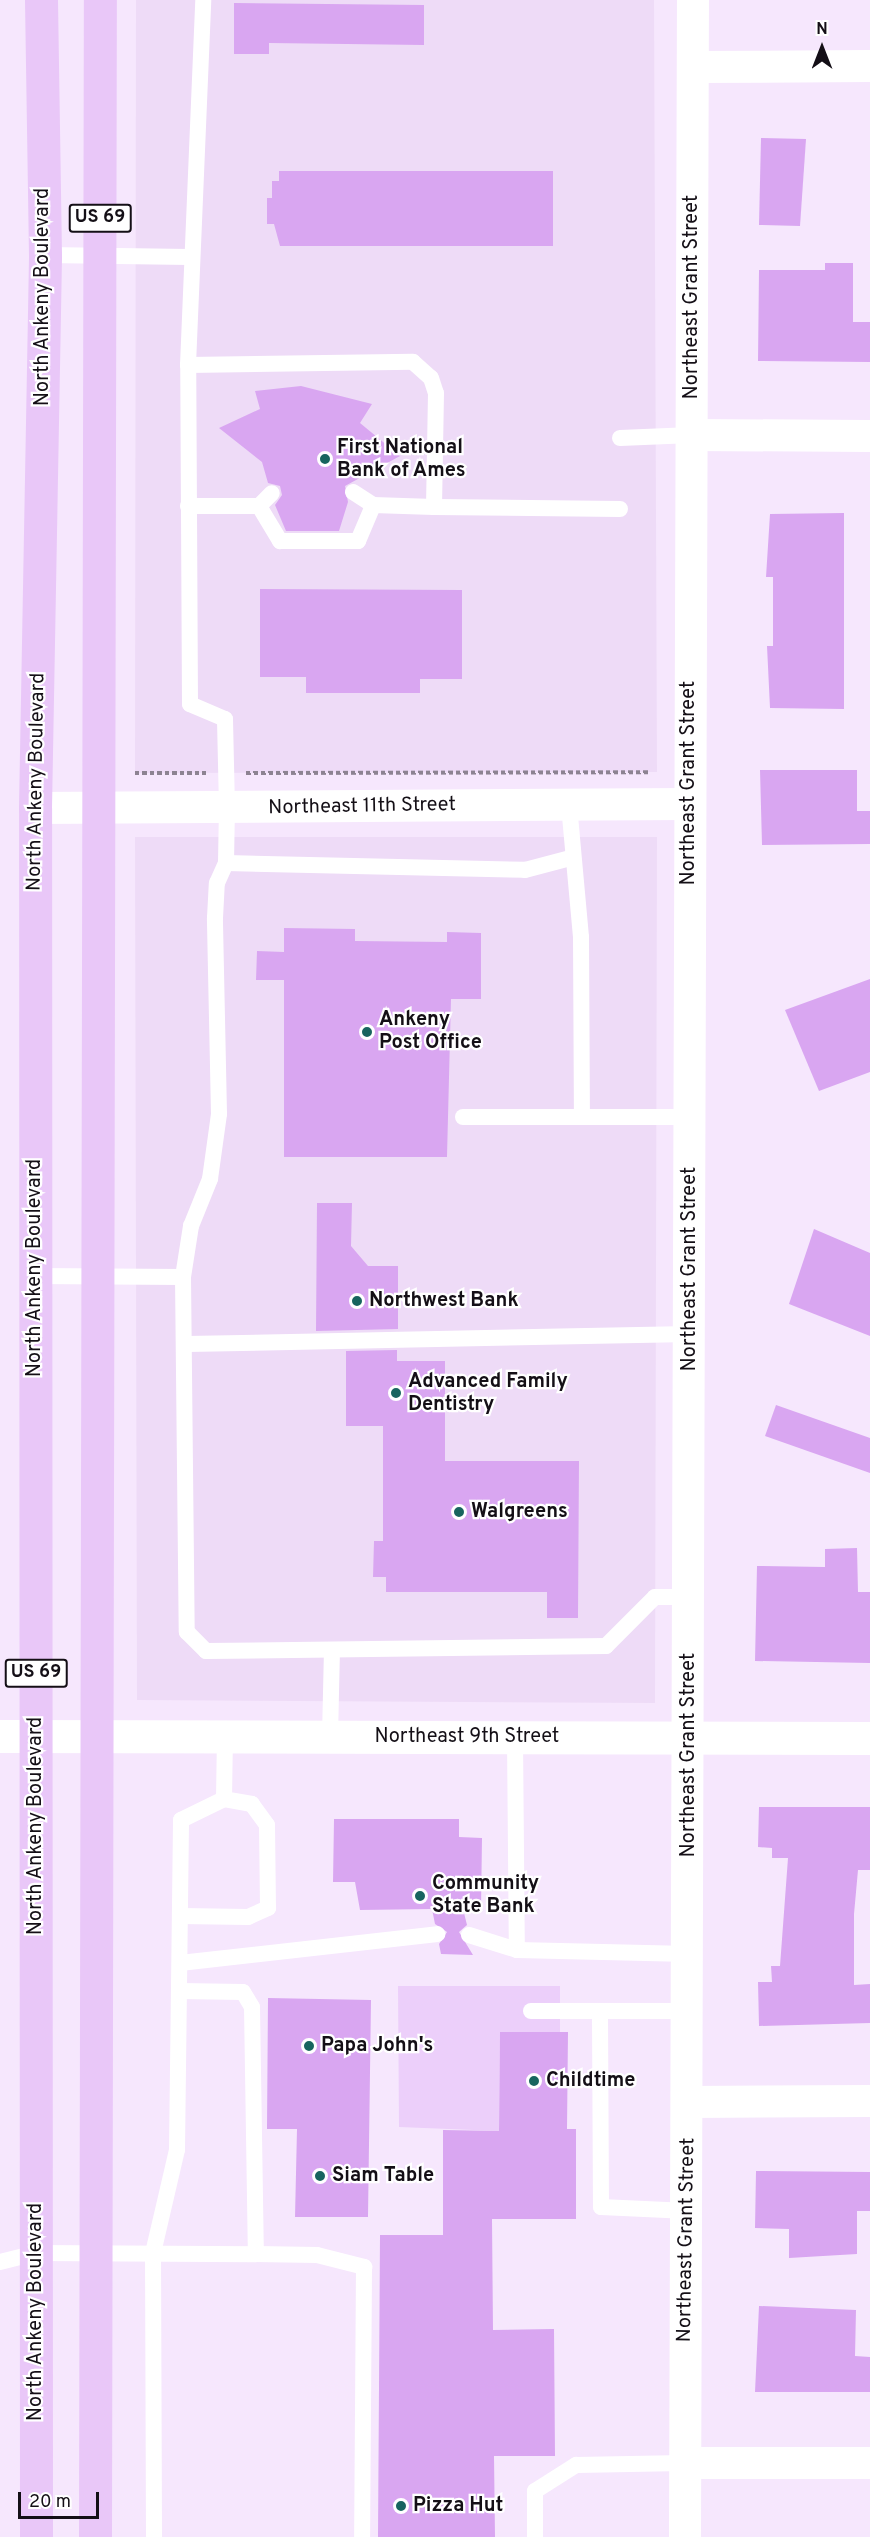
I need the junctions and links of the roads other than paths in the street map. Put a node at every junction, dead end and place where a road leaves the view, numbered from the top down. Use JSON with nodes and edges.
{"nodes":[{"id":1,"x":41,"y":0,"type":"edge"},
{"id":2,"x":99,"y":0,"type":"edge"},
{"id":3,"x":203,"y":0,"type":"edge"},
{"id":4,"x":693,"y":0,"type":"edge"},
{"id":5,"x":870,"y":66,"type":"edge"},
{"id":6,"x":693,"y":67,"type":"junction"},
{"id":7,"x":45,"y":255,"type":"junction"},
{"id":8,"x":100,"y":256,"type":"junction"},
{"id":9,"x":190,"y":257,"type":"junction"},
{"id":10,"x":188,"y":365,"type":"junction"},
{"id":11,"x":692,"y":435,"type":"junction"},
{"id":12,"x":870,"y":436,"type":"edge"},
{"id":13,"x":620,"y":438,"type":"dead end"},
{"id":14,"x":353,"y":492,"type":"dead end"},
{"id":15,"x":272,"y":493,"type":"dead end"},
{"id":16,"x":373,"y":505,"type":"junction"},
{"id":17,"x":188,"y":506,"type":"junction"},
{"id":18,"x":259,"y":506,"type":"junction"},
{"id":19,"x":434,"y":507,"type":"junction"},
{"id":20,"x":620,"y":508,"type":"dead end"},
{"id":21,"x":689,"y":804,"type":"junction"},
{"id":22,"x":569,"y":805,"type":"junction"},
{"id":23,"x":35,"y":808,"type":"junction"},
{"id":24,"x":227,"y":808,"type":"junction"},
{"id":25,"x":94,"y":809,"type":"junction"},
{"id":26,"x":570,"y":858,"type":"junction"},
{"id":27,"x":226,"y":863,"type":"junction"},
{"id":28,"x":582,"y":1116,"type":"junction"},
{"id":29,"x":463,"y":1117,"type":"dead end"},
{"id":30,"x":690,"y":1117,"type":"junction"},
{"id":31,"x":35,"y":1276,"type":"junction"},
{"id":32,"x":183,"y":1277,"type":"junction"},
{"id":33,"x":94,"y":1279,"type":"junction"},
{"id":34,"x":690,"y":1335,"type":"junction"},
{"id":35,"x":186,"y":1344,"type":"junction"},
{"id":36,"x":690,"y":1597,"type":"junction"},
{"id":37,"x":332,"y":1650,"type":"junction"},
{"id":38,"x":0,"y":1736,"type":"edge"},
{"id":39,"x":64,"y":1736,"type":"junction"},
{"id":40,"x":225,"y":1736,"type":"junction"},
{"id":41,"x":330,"y":1737,"type":"junction"},
{"id":42,"x":515,"y":1738,"type":"junction"},
{"id":43,"x":689,"y":1738,"type":"junction"},
{"id":44,"x":870,"y":1738,"type":"edge"},
{"id":45,"x":224,"y":1799,"type":"junction"},
{"id":46,"x":181,"y":1916,"type":"junction"},
{"id":47,"x":437,"y":1934,"type":"dead end"},
{"id":48,"x":469,"y":1935,"type":"dead end"},
{"id":49,"x":517,"y":1950,"type":"junction"},
{"id":50,"x":689,"y":1954,"type":"junction"},
{"id":51,"x":180,"y":1963,"type":"junction"},
{"id":52,"x":180,"y":1991,"type":"junction"},
{"id":53,"x":531,"y":2011,"type":"dead end"},
{"id":54,"x":600,"y":2011,"type":"junction"},
{"id":55,"x":689,"y":2011,"type":"junction"},
{"id":56,"x":870,"y":2101,"type":"edge"},
{"id":57,"x":689,"y":2102,"type":"junction"},
{"id":58,"x":688,"y":2211,"type":"junction"},
{"id":59,"x":36,"y":2253,"type":"junction"},
{"id":60,"x":95,"y":2253,"type":"junction"},
{"id":61,"x":153,"y":2253,"type":"junction"},
{"id":62,"x":256,"y":2254,"type":"junction"},
{"id":63,"x":0,"y":2262,"type":"edge"},
{"id":64,"x":684,"y":2463,"type":"junction"},
{"id":65,"x":870,"y":2463,"type":"edge"},
{"id":66,"x":36,"y":2537,"type":"edge"},
{"id":67,"x":94,"y":2537,"type":"edge"},
{"id":68,"x":154,"y":2537,"type":"edge"},
{"id":69,"x":362,"y":2537,"type":"edge"},
{"id":70,"x":535,"y":2537,"type":"edge"},
{"id":71,"x":685,"y":2537,"type":"edge"}],
"edges":[{"from":1,"to":7,"type":"main road","name":"North Ankeny Boulevard","number":"US 69"},
{"from":2,"to":8,"type":"main road","name":"North Ankeny Boulevard","number":"US 69"},
{"from":3,"to":9,"type":"lane"},
{"from":4,"to":6,"type":"street","name":"Northeast Grant Street"},
{"from":5,"to":6,"type":"street"},
{"from":6,"to":11,"type":"street","name":"Northeast Grant Street"},
{"from":7,"to":8,"type":"lane"},
{"from":7,"to":23,"type":"main road","name":"North Ankeny Boulevard","number":"US 69"},
{"from":8,"to":9,"type":"lane"},
{"from":8,"to":25,"type":"main road","name":"North Ankeny Boulevard","number":"US 69"},
{"from":9,"to":10,"type":"lane"},
{"from":10,"to":17,"type":"lane"},
{"from":10,"to":19,"type":"lane"},
{"from":11,"to":12,"type":"street"},
{"from":11,"to":13,"type":"lane"},
{"from":11,"to":21,"type":"street","name":"Northeast Grant Street"},
{"from":14,"to":16,"type":"lane"},
{"from":15,"to":18,"type":"lane"},
{"from":16,"to":18,"type":"lane"},
{"from":16,"to":19,"type":"lane"},
{"from":17,"to":18,"type":"lane"},
{"from":17,"to":24,"type":"lane"},
{"from":19,"to":20,"type":"lane"},
{"from":21,"to":22,"type":"street","name":"Northeast 11th Street"},
{"from":21,"to":30,"type":"street","name":"Northeast Grant Street"},
{"from":22,"to":24,"type":"street","name":"Northeast 11th Street"},
{"from":22,"to":26,"type":"lane"},
{"from":23,"to":25,"type":"street","name":"Northeast 11th Street"},
{"from":23,"to":31,"type":"main road","name":"North Ankeny Boulevard","number":"US 69"},
{"from":24,"to":25,"type":"street","name":"Northeast 11th Street"},
{"from":24,"to":27,"type":"lane"},
{"from":25,"to":33,"type":"main road","name":"North Ankeny Boulevard","number":"US 69"},
{"from":26,"to":27,"type":"lane"},
{"from":26,"to":28,"type":"lane"},
{"from":27,"to":32,"type":"lane"},
{"from":28,"to":29,"type":"lane"},
{"from":28,"to":30,"type":"lane"},
{"from":30,"to":34,"type":"street","name":"Northeast Grant Street"},
{"from":31,"to":33,"type":"lane"},
{"from":31,"to":39,"type":"main road","name":"North Ankeny Boulevard","number":"US 69"},
{"from":32,"to":33,"type":"lane"},
{"from":32,"to":35,"type":"lane"},
{"from":33,"to":39,"type":"main road","name":"North Ankeny Boulevard","number":"US 69"},
{"from":34,"to":35,"type":"lane"},
{"from":34,"to":36,"type":"street","name":"Northeast Grant Street"},
{"from":35,"to":37,"type":"lane"},
{"from":36,"to":37,"type":"lane"},
{"from":36,"to":43,"type":"street","name":"Northeast Grant Street"},
{"from":37,"to":41,"type":"lane"},
{"from":38,"to":39,"type":"street","name":"Northeast 9th Street"},
{"from":39,"to":40,"type":"street","name":"Northeast 9th Street"},
{"from":39,"to":59,"type":"main road","name":"North Ankeny Boulevard","number":"US 69"},
{"from":39,"to":60,"type":"main road","name":"North Ankeny Boulevard","number":"US 69"},
{"from":40,"to":41,"type":"street","name":"Northeast 9th Street"},
{"from":40,"to":45,"type":"lane"},
{"from":41,"to":42,"type":"street","name":"Northeast 9th Street"},
{"from":42,"to":43,"type":"street","name":"Northeast 9th Street"},
{"from":42,"to":49,"type":"lane"},
{"from":43,"to":44,"type":"street","name":"Northeast 9th Street"},
{"from":43,"to":50,"type":"street","name":"Northeast Grant Street"},
{"from":45,"to":46,"type":"lane"},
{"from":45,"to":46,"type":"lane"},
{"from":46,"to":51,"type":"lane"},
{"from":47,"to":51,"type":"lane"},
{"from":48,"to":49,"type":"lane"},
{"from":49,"to":50,"type":"lane"},
{"from":50,"to":55,"type":"street","name":"Northeast Grant Street"},
{"from":51,"to":52,"type":"lane"},
{"from":52,"to":61,"type":"lane"},
{"from":52,"to":62,"type":"lane"},
{"from":53,"to":54,"type":"lane"},
{"from":54,"to":55,"type":"lane"},
{"from":54,"to":58,"type":"lane"},
{"from":55,"to":57,"type":"street","name":"Northeast Grant Street"},
{"from":56,"to":57,"type":"street"},
{"from":57,"to":58,"type":"street","name":"Northeast Grant Street"},
{"from":58,"to":64,"type":"street","name":"Northeast Grant Street"},
{"from":59,"to":60,"type":"lane"},
{"from":59,"to":63,"type":"lane"},
{"from":59,"to":66,"type":"main road","name":"North Ankeny Boulevard","number":"US 69"},
{"from":60,"to":61,"type":"lane"},
{"from":60,"to":67,"type":"main road","name":"North Ankeny Boulevard","number":"US 69"},
{"from":61,"to":62,"type":"lane"},
{"from":61,"to":68,"type":"lane"},
{"from":62,"to":69,"type":"lane"},
{"from":64,"to":65,"type":"street"},
{"from":64,"to":70,"type":"lane"},
{"from":64,"to":71,"type":"street","name":"Northeast Grant Street"}]}
